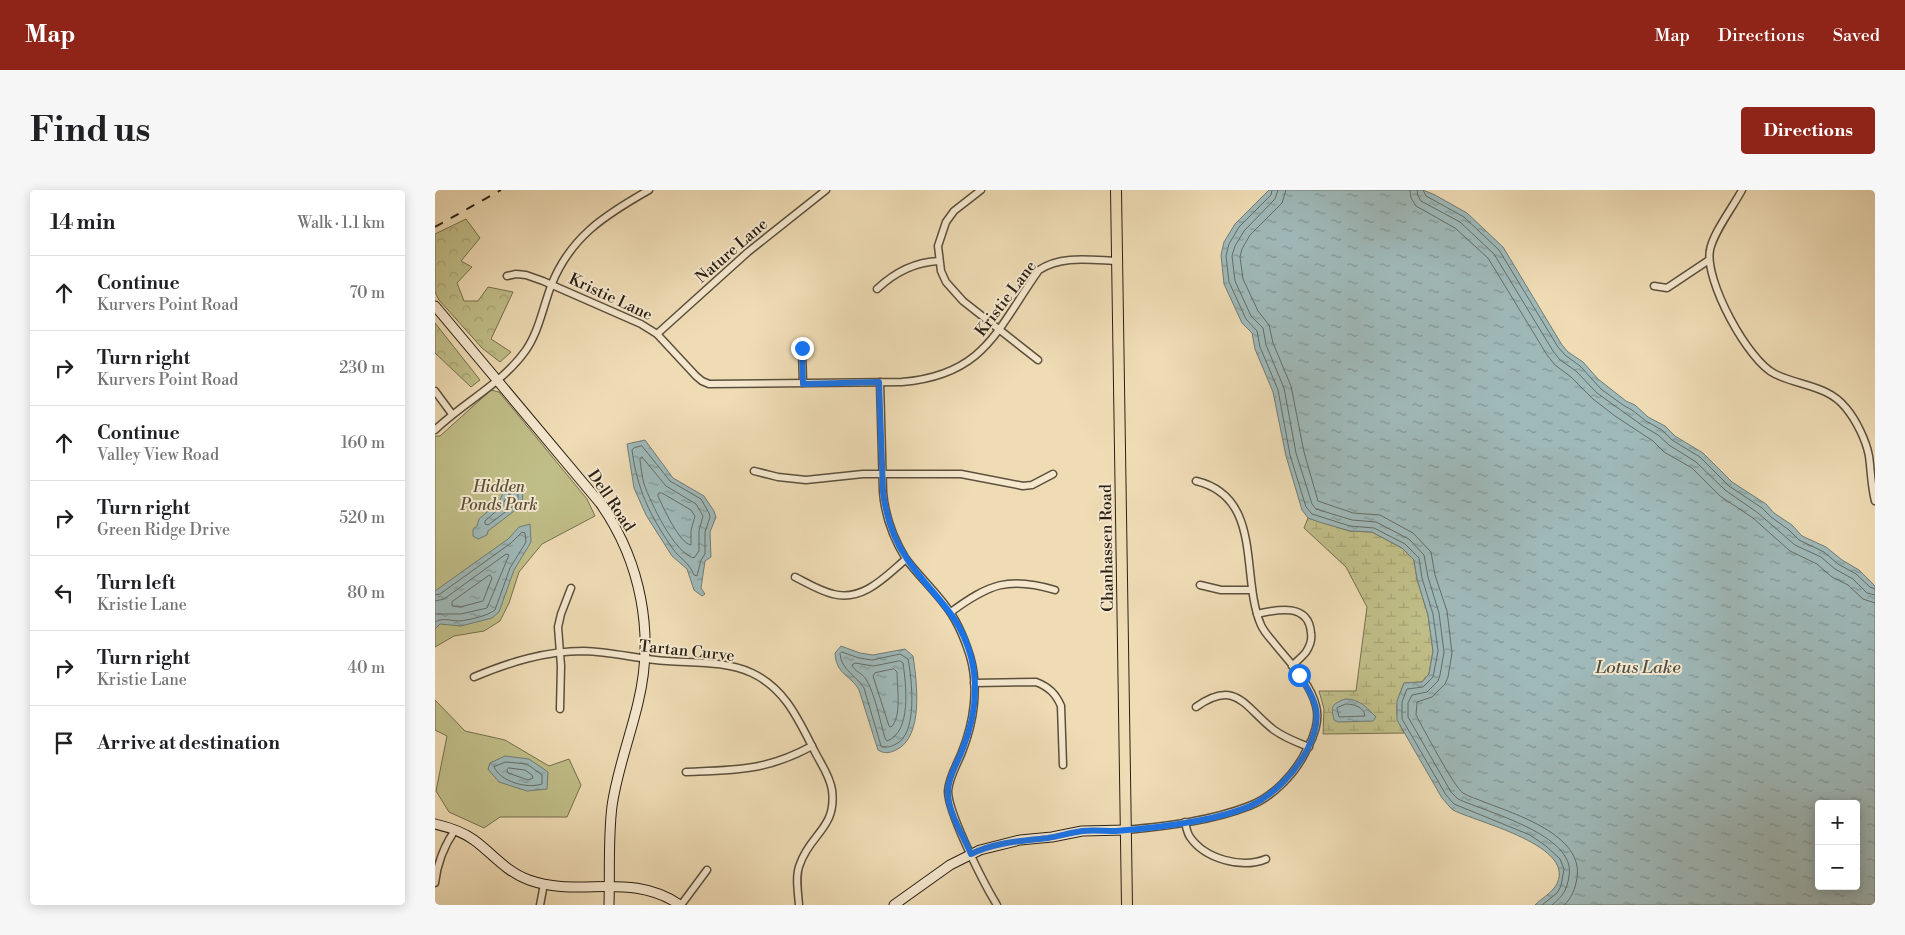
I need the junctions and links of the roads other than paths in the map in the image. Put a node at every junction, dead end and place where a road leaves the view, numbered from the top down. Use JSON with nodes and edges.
{"nodes":[{"id":1,"x":649,"y":190,"type":"edge"},
{"id":2,"x":826,"y":190,"type":"edge"},
{"id":3,"x":981,"y":190,"type":"edge"},
{"id":4,"x":1116,"y":190,"type":"edge"},
{"id":5,"x":1742,"y":190,"type":"edge"},
{"id":6,"x":1709,"y":260,"type":"junction"},
{"id":7,"x":939,"y":261,"type":"junction"},
{"id":8,"x":1117,"y":261,"type":"junction"},
{"id":9,"x":507,"y":276,"type":"dead end"},
{"id":10,"x":552,"y":284,"type":"junction"},
{"id":11,"x":1655,"y":286,"type":"dead end"},
{"id":12,"x":877,"y":289,"type":"dead end"},
{"id":13,"x":435,"y":306,"type":"edge"},
{"id":14,"x":1000,"y":330,"type":"junction"},
{"id":15,"x":657,"y":334,"type":"junction"},
{"id":16,"x":802,"y":348,"type":"dead end"},
{"id":17,"x":1038,"y":360,"type":"dead end"},
{"id":18,"x":497,"y":380,"type":"junction"},
{"id":19,"x":879,"y":382,"type":"junction"},
{"id":20,"x":803,"y":384,"type":"junction"},
{"id":21,"x":435,"y":391,"type":"edge"},
{"id":22,"x":452,"y":414,"type":"junction"},
{"id":23,"x":435,"y":430,"type":"edge"},
{"id":24,"x":1875,"y":450,"type":"edge"},
{"id":25,"x":1867,"y":451,"type":"junction"},
{"id":26,"x":754,"y":471,"type":"dead end"},
{"id":27,"x":882,"y":473,"type":"junction"},
{"id":28,"x":1053,"y":474,"type":"dead end"},
{"id":29,"x":1196,"y":482,"type":"dead end"},
{"id":30,"x":1875,"y":501,"type":"edge"},
{"id":31,"x":907,"y":559,"type":"junction"},
{"id":32,"x":795,"y":578,"type":"dead end"},
{"id":33,"x":1200,"y":585,"type":"dead end"},
{"id":34,"x":571,"y":588,"type":"dead end"},
{"id":35,"x":1055,"y":590,"type":"dead end"},
{"id":36,"x":1252,"y":590,"type":"junction"},
{"id":37,"x":951,"y":612,"type":"junction"},
{"id":38,"x":1257,"y":614,"type":"junction"},
{"id":39,"x":559,"y":652,"type":"junction"},
{"id":40,"x":645,"y":659,"type":"junction"},
{"id":41,"x":1292,"y":666,"type":"junction"},
{"id":42,"x":474,"y":677,"type":"dead end"},
{"id":43,"x":974,"y":684,"type":"junction"},
{"id":44,"x":1196,"y":707,"type":"dead end"},
{"id":45,"x":559,"y":709,"type":"dead end"},
{"id":46,"x":812,"y":746,"type":"junction"},
{"id":47,"x":1309,"y":747,"type":"junction"},
{"id":48,"x":1063,"y":765,"type":"dead end"},
{"id":49,"x":686,"y":772,"type":"dead end"},
{"id":50,"x":1185,"y":822,"type":"junction"},
{"id":51,"x":435,"y":824,"type":"edge"},
{"id":52,"x":455,"y":830,"type":"junction"},
{"id":53,"x":1126,"y":830,"type":"junction"},
{"id":54,"x":971,"y":854,"type":"junction"},
{"id":55,"x":1266,"y":859,"type":"dead end"},
{"id":56,"x":707,"y":870,"type":"dead end"},
{"id":57,"x":435,"y":883,"type":"edge"},
{"id":58,"x":544,"y":884,"type":"junction"},
{"id":59,"x":610,"y":886,"type":"junction"},
{"id":60,"x":540,"y":905,"type":"edge"},
{"id":61,"x":609,"y":905,"type":"edge"},
{"id":62,"x":681,"y":905,"type":"edge"},
{"id":63,"x":799,"y":905,"type":"edge"},
{"id":64,"x":894,"y":905,"type":"edge"},
{"id":65,"x":997,"y":905,"type":"edge"},
{"id":66,"x":1127,"y":905,"type":"edge"}],
"edges":[{"from":1,"to":10,"type":"street"},
{"from":2,"to":15,"type":"street","name":"Nature Lane"},
{"from":3,"to":7,"type":"street"},
{"from":4,"to":8,"type":"main road","name":"Chanhassen Road"},
{"from":5,"to":6,"type":"street"},
{"from":6,"to":11,"type":"street"},
{"from":6,"to":25,"type":"street"},
{"from":7,"to":12,"type":"street"},
{"from":7,"to":14,"type":"street"},
{"from":8,"to":14,"type":"street","name":"Kristie Lane"},
{"from":8,"to":53,"type":"main road","name":"Chanhassen Road"},
{"from":9,"to":10,"type":"street","name":"Kristie Lane"},
{"from":10,"to":15,"type":"street","name":"Kristie Lane"},
{"from":10,"to":18,"type":"street"},
{"from":13,"to":18,"type":"street","name":"Dell Road"},
{"from":14,"to":17,"type":"street"},
{"from":14,"to":19,"type":"street","name":"Kristie Lane"},
{"from":15,"to":20,"type":"street","name":"Kristie Lane"},
{"from":16,"to":20,"type":"street"},
{"from":18,"to":22,"type":"street"},
{"from":18,"to":40,"type":"street","name":"Dell Road"},
{"from":19,"to":20,"type":"street","name":"Kristie Lane"},
{"from":19,"to":27,"type":"street"},
{"from":21,"to":22,"type":"street"},
{"from":22,"to":23,"type":"street"},
{"from":24,"to":25,"type":"street"},
{"from":25,"to":30,"type":"street"},
{"from":26,"to":27,"type":"street"},
{"from":27,"to":28,"type":"street"},
{"from":27,"to":31,"type":"street"},
{"from":29,"to":36,"type":"street"},
{"from":31,"to":32,"type":"street"},
{"from":31,"to":37,"type":"street"},
{"from":33,"to":36,"type":"street"},
{"from":34,"to":39,"type":"street"},
{"from":35,"to":37,"type":"street"},
{"from":36,"to":38,"type":"street"},
{"from":37,"to":43,"type":"street"},
{"from":38,"to":41,"type":"street"},
{"from":38,"to":41,"type":"street"},
{"from":39,"to":40,"type":"street","name":"Tartan Curve"},
{"from":39,"to":42,"type":"street","name":"Tartan Curve"},
{"from":39,"to":45,"type":"street"},
{"from":40,"to":46,"type":"street","name":"Tartan Curve"},
{"from":40,"to":59,"type":"street","name":"Dell Road"},
{"from":41,"to":47,"type":"street"},
{"from":43,"to":48,"type":"street"},
{"from":43,"to":54,"type":"street"},
{"from":44,"to":47,"type":"street"},
{"from":46,"to":49,"type":"street"},
{"from":46,"to":63,"type":"street","name":"Tartan Curve"},
{"from":47,"to":50,"type":"street"},
{"from":50,"to":53,"type":"street"},
{"from":50,"to":55,"type":"street"},
{"from":51,"to":52,"type":"street"},
{"from":52,"to":57,"type":"street"},
{"from":52,"to":58,"type":"street"},
{"from":53,"to":54,"type":"street"},
{"from":53,"to":66,"type":"main road","name":"Chanhassen Road"},
{"from":54,"to":64,"type":"street"},
{"from":54,"to":65,"type":"street"},
{"from":56,"to":62,"type":"street"},
{"from":58,"to":59,"type":"street"},
{"from":58,"to":60,"type":"street"},
{"from":59,"to":61,"type":"street","name":"Dell Road"},
{"from":59,"to":62,"type":"street"}]}
